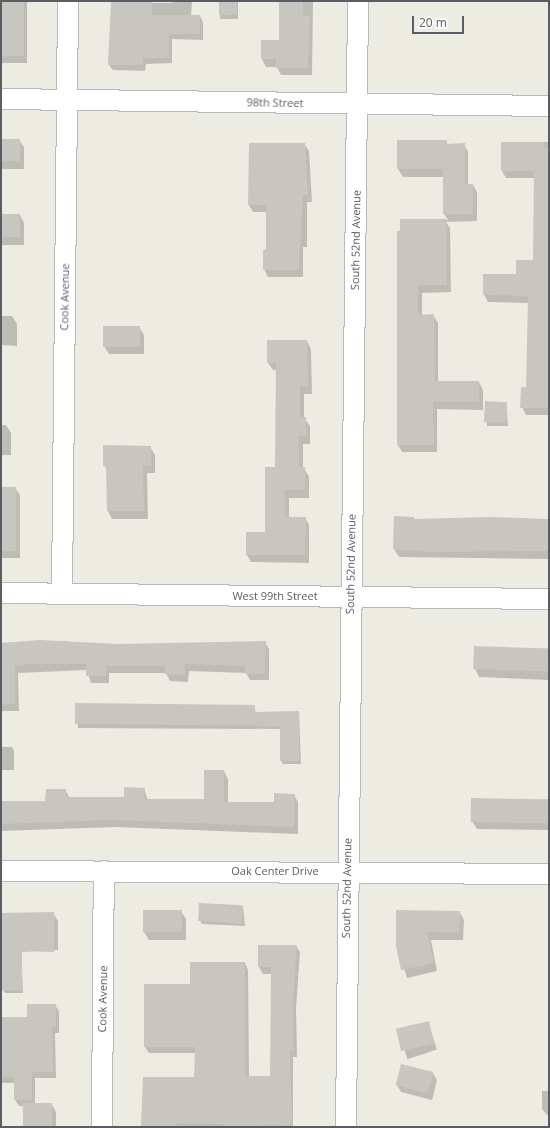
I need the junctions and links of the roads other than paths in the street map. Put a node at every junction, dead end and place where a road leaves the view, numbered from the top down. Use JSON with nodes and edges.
{"nodes":[{"id":1,"x":68,"y":1,"type":"edge"},
{"id":2,"x":358,"y":1,"type":"edge"},
{"id":3,"x":1,"y":99,"type":"edge"},
{"id":4,"x":68,"y":100,"type":"junction"},
{"id":5,"x":358,"y":104,"type":"junction"},
{"id":6,"x":549,"y":106,"type":"edge"},
{"id":7,"x":1,"y":593,"type":"edge"},
{"id":8,"x":62,"y":593,"type":"junction"},
{"id":9,"x":350,"y":596,"type":"junction"},
{"id":10,"x":549,"y":598,"type":"edge"},
{"id":11,"x":1,"y":871,"type":"edge"},
{"id":12,"x":104,"y":871,"type":"junction"},
{"id":13,"x":347,"y":871,"type":"junction"},
{"id":14,"x":549,"y":874,"type":"edge"},
{"id":15,"x":102,"y":1127,"type":"edge"},
{"id":16,"x":346,"y":1127,"type":"edge"}],
"edges":[{"from":1,"to":4,"type":"street","name":"Cook Avenue"},
{"from":2,"to":5,"type":"street","name":"South 52nd Avenue"},
{"from":3,"to":4,"type":"street","name":"98th Street"},
{"from":4,"to":5,"type":"street","name":"98th Street"},
{"from":4,"to":8,"type":"street","name":"Cook Avenue"},
{"from":5,"to":6,"type":"street","name":"98th Street"},
{"from":5,"to":9,"type":"street","name":"South 52nd Avenue"},
{"from":7,"to":8,"type":"street","name":"West 99th Street"},
{"from":8,"to":9,"type":"street","name":"West 99th Street"},
{"from":9,"to":10,"type":"street","name":"West 99th Street"},
{"from":9,"to":13,"type":"street","name":"South 52nd Avenue"},
{"from":11,"to":12,"type":"street","name":"Oak Center Drive"},
{"from":12,"to":13,"type":"street","name":"Oak Center Drive"},
{"from":12,"to":15,"type":"street","name":"Cook Avenue"},
{"from":13,"to":14,"type":"street","name":"Oak Center Drive"},
{"from":13,"to":16,"type":"street","name":"South 52nd Avenue"}]}
